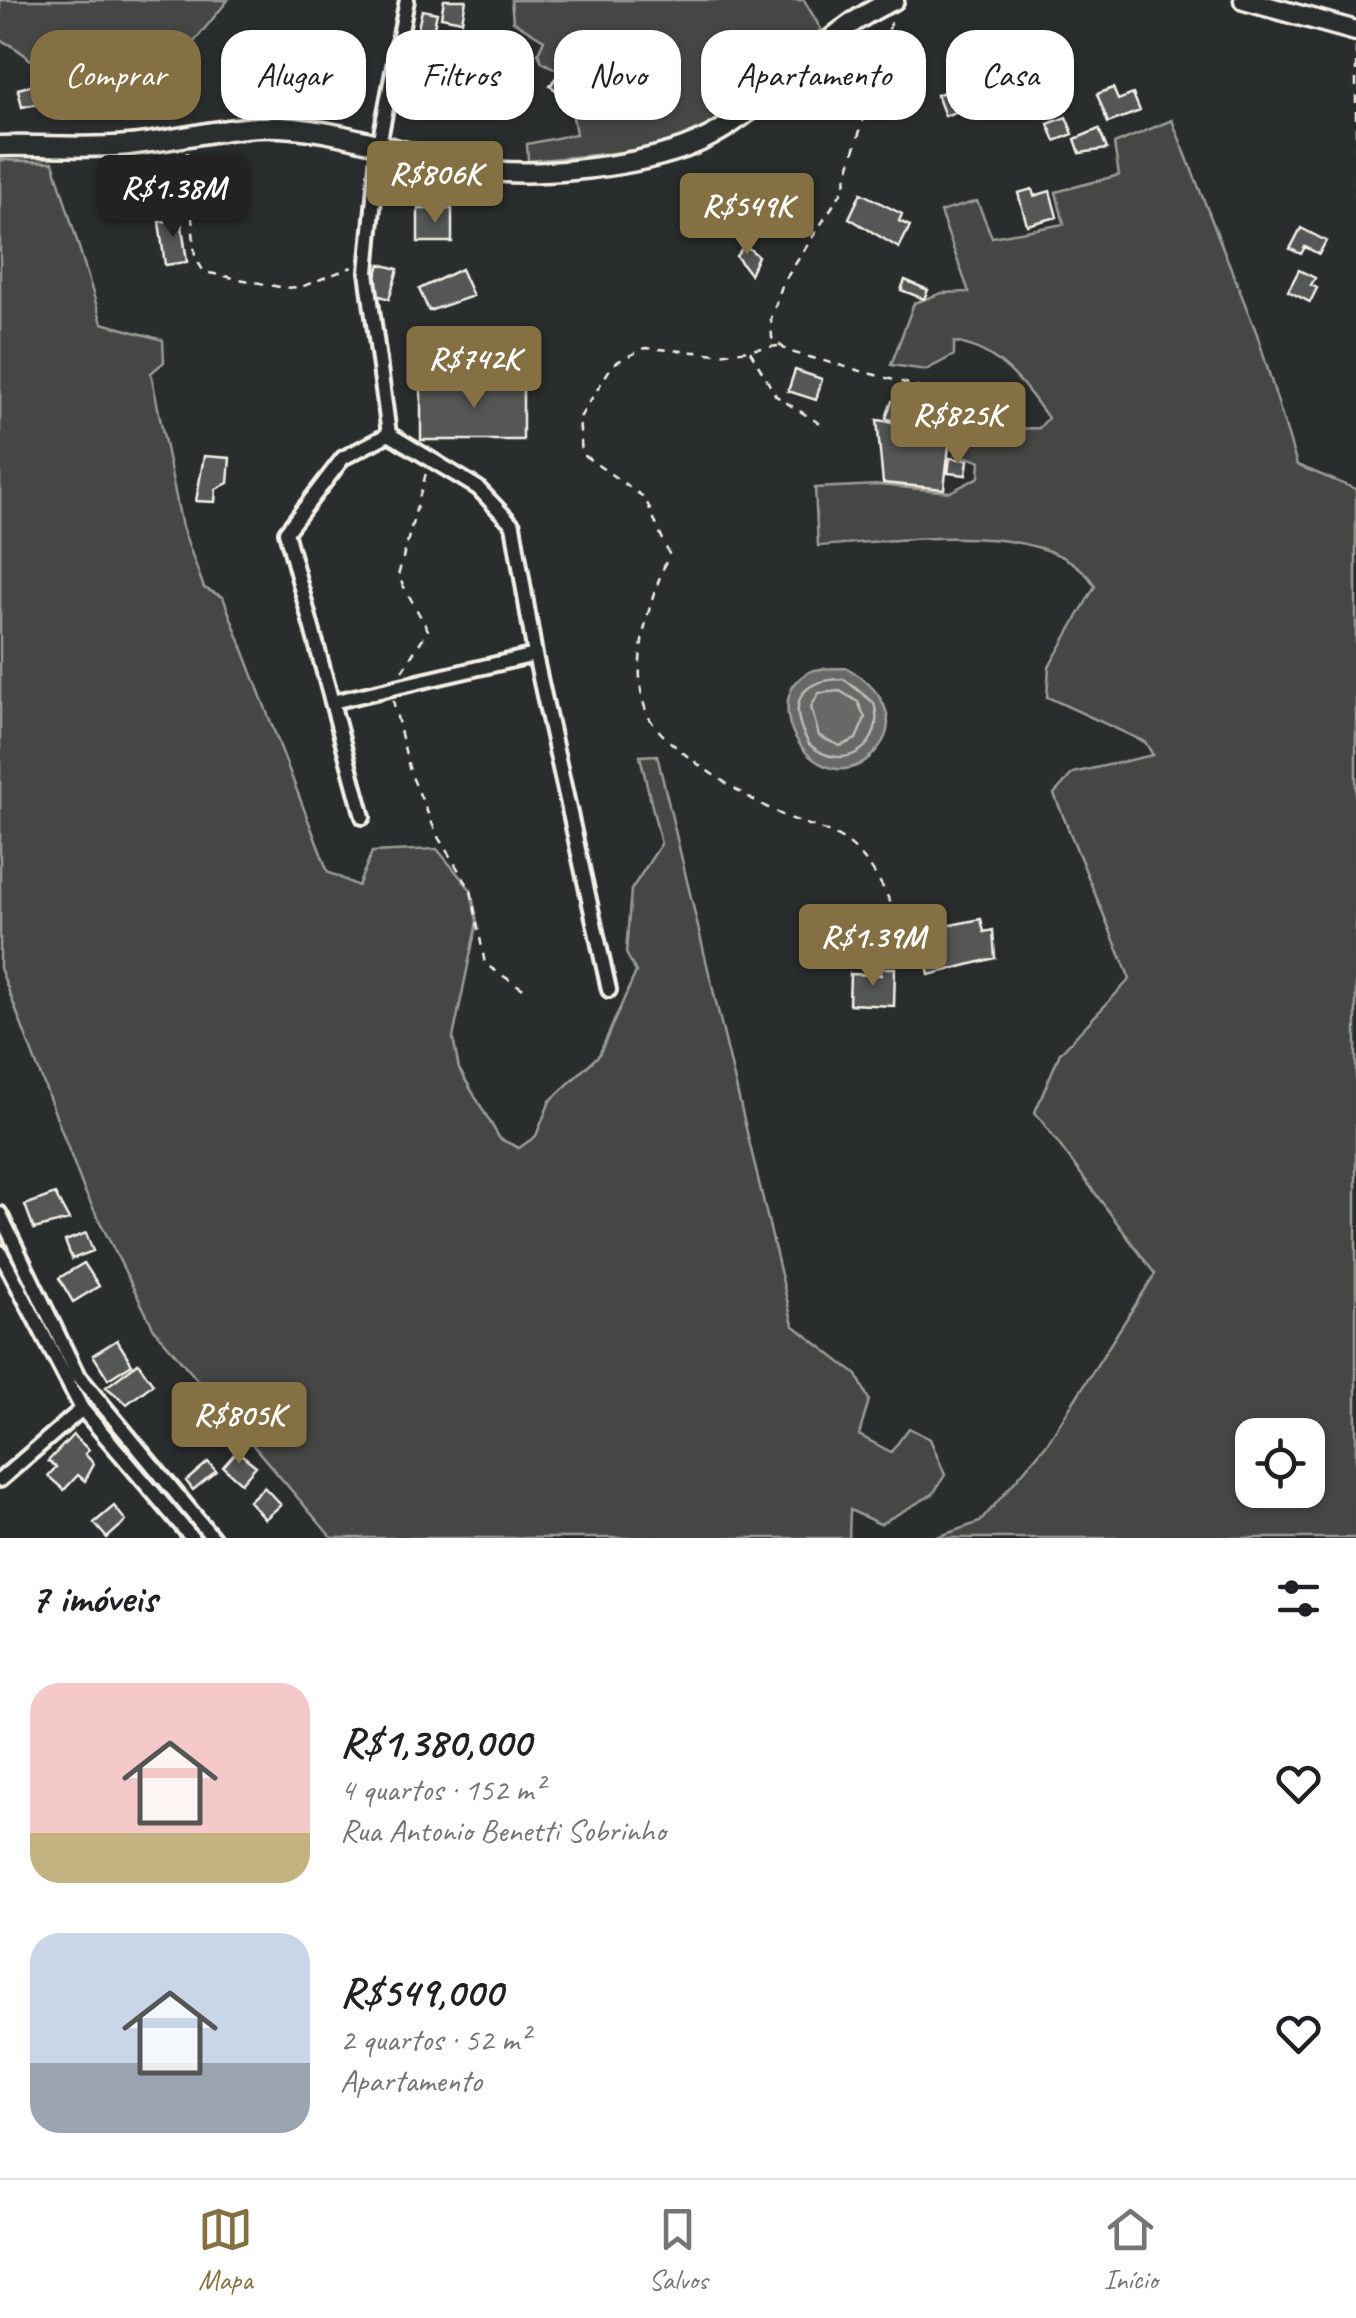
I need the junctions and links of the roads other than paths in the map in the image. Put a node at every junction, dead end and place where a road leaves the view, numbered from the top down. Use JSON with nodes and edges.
{"nodes":[{"id":1,"x":407,"y":0,"type":"edge"},
{"id":2,"x":1244,"y":0,"type":"edge"},
{"id":3,"x":891,"y":1,"type":"edge"},
{"id":4,"x":1356,"y":30,"type":"edge"},
{"id":5,"x":379,"y":144,"type":"junction"},
{"id":6,"x":0,"y":146,"type":"edge"},
{"id":7,"x":389,"y":434,"type":"junction"},
{"id":8,"x":536,"y":655,"type":"junction"},
{"id":9,"x":332,"y":702,"type":"junction"},
{"id":10,"x":363,"y":818,"type":"dead end"},
{"id":11,"x":609,"y":990,"type":"dead end"},
{"id":12,"x":0,"y":1214,"type":"edge"},
{"id":13,"x":0,"y":1252,"type":"edge"},
{"id":14,"x":82,"y":1409,"type":"junction"},
{"id":15,"x":0,"y":1480,"type":"edge"},
{"id":16,"x":192,"y":1538,"type":"edge"},
{"id":17,"x":213,"y":1538,"type":"edge"}],
"edges":[{"from":1,"to":5,"type":"street"},
{"from":2,"to":4,"type":"main road"},
{"from":3,"to":5,"type":"main road"},
{"from":5,"to":6,"type":"main road"},
{"from":5,"to":7,"type":"street"},
{"from":7,"to":8,"type":"street"},
{"from":7,"to":9,"type":"street"},
{"from":8,"to":9,"type":"street"},
{"from":8,"to":11,"type":"street"},
{"from":9,"to":10,"type":"street"},
{"from":12,"to":17,"type":"street"},
{"from":13,"to":14,"type":"street"},
{"from":14,"to":15,"type":"street"},
{"from":14,"to":16,"type":"street"}]}
